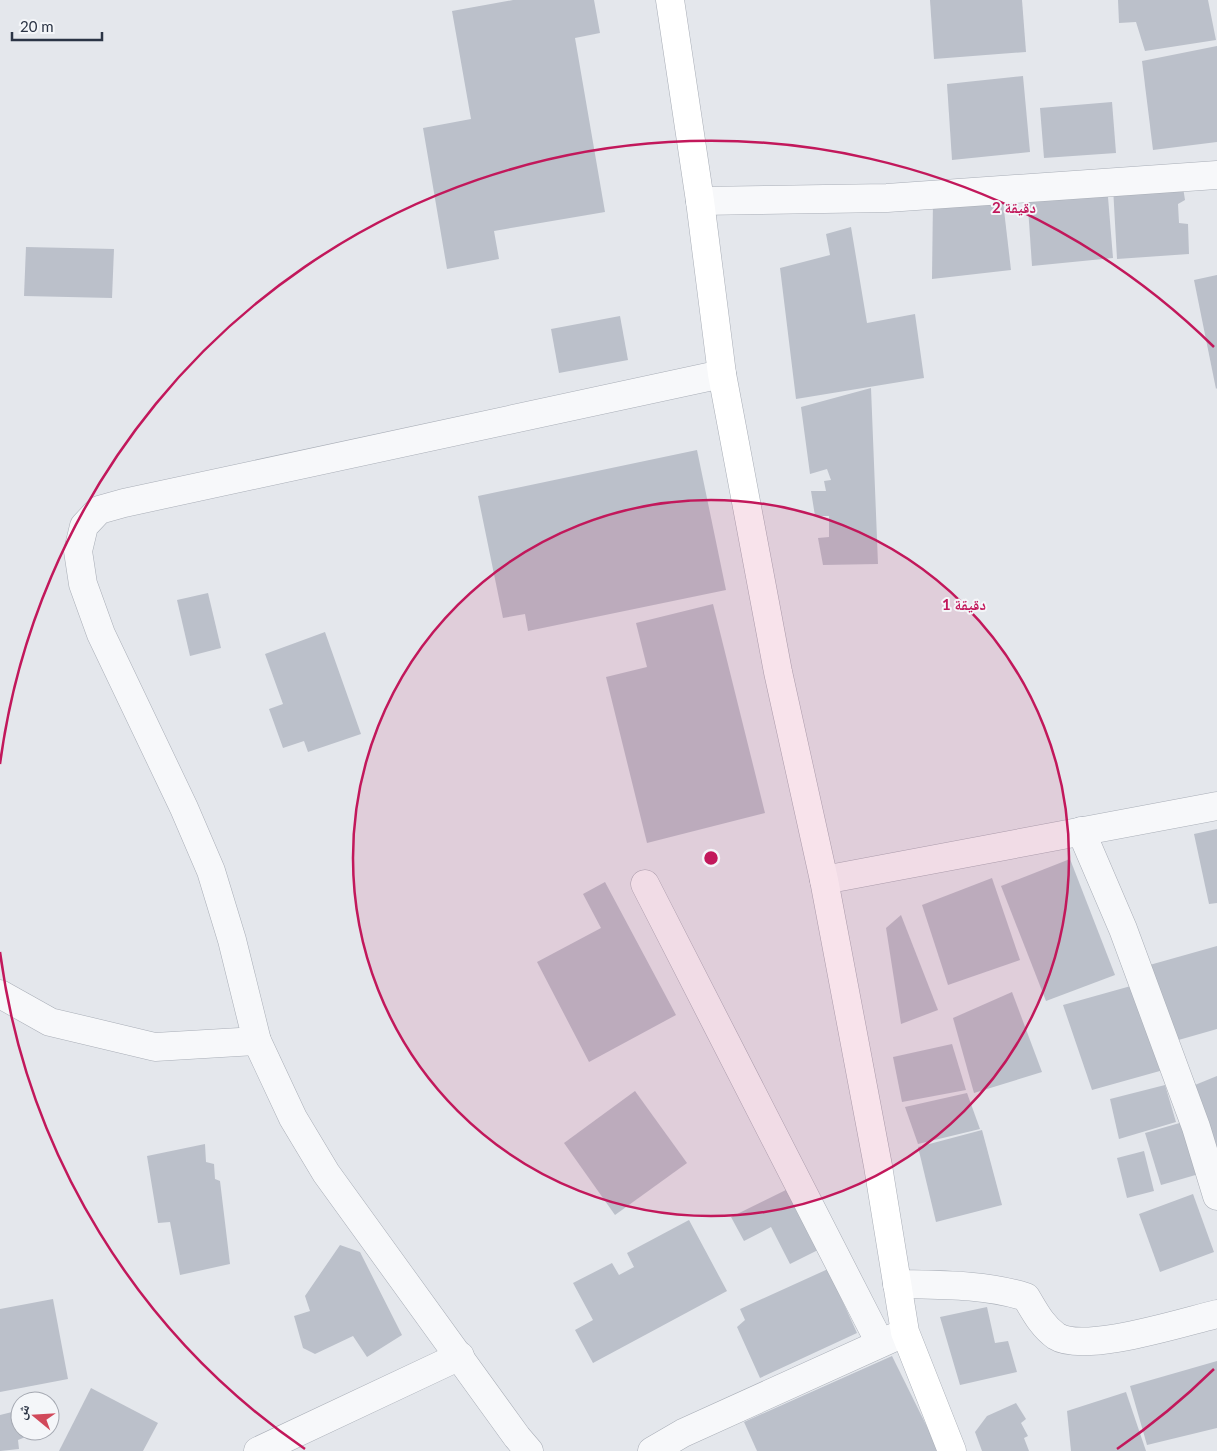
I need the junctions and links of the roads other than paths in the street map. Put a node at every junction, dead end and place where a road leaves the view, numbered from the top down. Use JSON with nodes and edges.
{"nodes":[{"id":1,"x":670,"y":0,"type":"edge"},
{"id":2,"x":1217,"y":175,"type":"edge"},
{"id":3,"x":700,"y":201,"type":"junction"},
{"id":4,"x":722,"y":374,"type":"junction"},
{"id":5,"x":1217,"y":806,"type":"edge"},
{"id":6,"x":1081,"y":831,"type":"junction"},
{"id":7,"x":824,"y":880,"type":"junction"},
{"id":8,"x":646,"y":884,"type":"dead end"},
{"id":9,"x":0,"y":994,"type":"edge"},
{"id":10,"x":258,"y":1041,"type":"junction"},
{"id":11,"x":1217,"y":1196,"type":"edge"},
{"id":12,"x":897,"y":1284,"type":"junction"},
{"id":13,"x":1217,"y":1314,"type":"edge"},
{"id":14,"x":906,"y":1332,"type":"junction"},
{"id":15,"x":880,"y":1343,"type":"junction"},
{"id":16,"x":460,"y":1356,"type":"junction"},
{"id":17,"x":258,"y":1451,"type":"edge"},
{"id":18,"x":529,"y":1451,"type":"edge"},
{"id":19,"x":652,"y":1451,"type":"edge"},
{"id":20,"x":952,"y":1451,"type":"edge"}],
"edges":[{"from":1,"to":3,"type":"street"},
{"from":2,"to":3,"type":"street"},
{"from":3,"to":4,"type":"street"},
{"from":4,"to":7,"type":"street"},
{"from":4,"to":10,"type":"street"},
{"from":5,"to":6,"type":"street"},
{"from":6,"to":7,"type":"street"},
{"from":6,"to":11,"type":"street"},
{"from":7,"to":12,"type":"street"},
{"from":8,"to":15,"type":"street"},
{"from":9,"to":10,"type":"street"},
{"from":10,"to":16,"type":"street"},
{"from":12,"to":13,"type":"street"},
{"from":12,"to":14,"type":"street"},
{"from":14,"to":15,"type":"street"},
{"from":14,"to":20,"type":"street"},
{"from":15,"to":19,"type":"street"},
{"from":16,"to":17,"type":"street"},
{"from":16,"to":18,"type":"street"}]}
